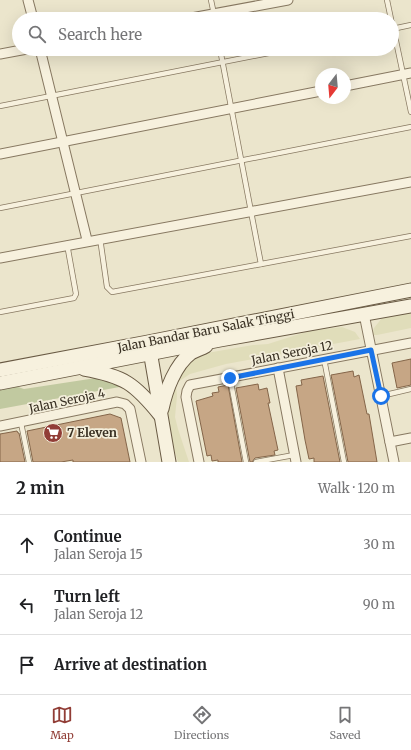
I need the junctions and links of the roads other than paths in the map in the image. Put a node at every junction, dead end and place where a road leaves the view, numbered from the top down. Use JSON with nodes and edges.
{"nodes":[{"id":1,"x":28,"y":0,"type":"edge"},
{"id":2,"x":211,"y":0,"type":"edge"},
{"id":3,"x":288,"y":0,"type":"edge"},
{"id":4,"x":387,"y":0,"type":"edge"},
{"id":5,"x":31,"y":12,"type":"edge"},
{"id":6,"x":213,"y":12,"type":"edge"},
{"id":7,"x":232,"y":12,"type":"edge"},
{"id":8,"x":390,"y":12,"type":"edge"},
{"id":9,"x":411,"y":25,"type":"edge"},
{"id":10,"x":399,"y":28,"type":"edge"},
{"id":11,"x":399,"y":48,"type":"edge"},
{"id":12,"x":12,"y":52,"type":"edge"},
{"id":13,"x":0,"y":54,"type":"edge"},
{"id":14,"x":42,"y":56,"type":"edge"},
{"id":15,"x":222,"y":56,"type":"edge"},
{"id":16,"x":253,"y":56,"type":"edge"},
{"id":17,"x":223,"y":62,"type":"junction"},
{"id":18,"x":407,"y":74,"type":"edge"},
{"id":19,"x":351,"y":85,"type":"edge"},
{"id":20,"x":315,"y":92,"type":"edge"},
{"id":21,"x":52,"y":96,"type":"junction"},
{"id":22,"x":0,"y":106,"type":"edge"},
{"id":23,"x":231,"y":108,"type":"junction"},
{"id":24,"x":411,"y":112,"type":"edge"},
{"id":25,"x":411,"y":127,"type":"edge"},
{"id":26,"x":63,"y":142,"type":"junction"},
{"id":27,"x":0,"y":154,"type":"edge"},
{"id":28,"x":241,"y":161,"type":"junction"},
{"id":29,"x":411,"y":182,"type":"edge"},
{"id":30,"x":75,"y":194,"type":"junction"},
{"id":31,"x":0,"y":208,"type":"edge"},
{"id":32,"x":251,"y":211,"type":"junction"},
{"id":33,"x":411,"y":236,"type":"edge"},
{"id":34,"x":100,"y":238,"type":"junction"},
{"id":35,"x":87,"y":240,"type":"junction"},
{"id":36,"x":67,"y":244,"type":"junction"},
{"id":37,"x":0,"y":258,"type":"edge"},
{"id":38,"x":261,"y":264,"type":"junction"},
{"id":39,"x":411,"y":290,"type":"edge"},
{"id":40,"x":411,"y":306,"type":"edge"},
{"id":41,"x":0,"y":312,"type":"edge"},
{"id":42,"x":364,"y":314,"type":"junction"},
{"id":43,"x":220,"y":340,"type":"junction"},
{"id":44,"x":411,"y":342,"type":"edge"},
{"id":45,"x":149,"y":348,"type":"junction"},
{"id":46,"x":371,"y":350,"type":"junction"},
{"id":47,"x":324,"y":359,"type":"junction"},
{"id":48,"x":77,"y":368,"type":"junction"},
{"id":49,"x":278,"y":368,"type":"junction"},
{"id":50,"x":0,"y":370,"type":"edge"},
{"id":51,"x":230,"y":378,"type":"junction"},
{"id":52,"x":0,"y":383,"type":"edge"},
{"id":53,"x":411,"y":390,"type":"edge"},
{"id":54,"x":381,"y":396,"type":"junction"},
{"id":55,"x":161,"y":417,"type":"junction"},
{"id":56,"x":22,"y":422,"type":"junction"},
{"id":57,"x":0,"y":426,"type":"edge"},
{"id":58,"x":411,"y":438,"type":"edge"},
{"id":59,"x":390,"y":442,"type":"junction"},
{"id":60,"x":295,"y":458,"type":"edge"},
{"id":61,"x":29,"y":462,"type":"edge"},
{"id":62,"x":141,"y":462,"type":"edge"},
{"id":63,"x":168,"y":462,"type":"edge"},
{"id":64,"x":198,"y":462,"type":"edge"},
{"id":65,"x":246,"y":462,"type":"edge"},
{"id":66,"x":256,"y":462,"type":"edge"},
{"id":67,"x":344,"y":462,"type":"edge"},
{"id":68,"x":394,"y":462,"type":"edge"}],
"edges":[{"from":1,"to":5,"type":"street"},
{"from":2,"to":6,"type":"lane"},
{"from":3,"to":7,"type":"street"},
{"from":4,"to":8,"type":"lane"},
{"from":9,"to":10,"type":"lane"},
{"from":11,"to":18,"type":"lane"},
{"from":12,"to":13,"type":"street"},
{"from":14,"to":21,"type":"street"},
{"from":15,"to":17,"type":"lane"},
{"from":16,"to":17,"type":"lane"},
{"from":17,"to":21,"type":"lane"},
{"from":17,"to":23,"type":"lane"},
{"from":18,"to":19,"type":"street"},
{"from":18,"to":24,"type":"lane"},
{"from":20,"to":23,"type":"street"},
{"from":21,"to":22,"type":"lane"},
{"from":21,"to":26,"type":"street"},
{"from":23,"to":26,"type":"street"},
{"from":23,"to":28,"type":"lane"},
{"from":25,"to":28,"type":"lane"},
{"from":26,"to":27,"type":"street"},
{"from":26,"to":30,"type":"street"},
{"from":28,"to":30,"type":"lane"},
{"from":28,"to":32,"type":"lane"},
{"from":29,"to":32,"type":"street"},
{"from":30,"to":31,"type":"lane"},
{"from":30,"to":35,"type":"street"},
{"from":32,"to":34,"type":"street"},
{"from":32,"to":38,"type":"lane"},
{"from":33,"to":38,"type":"lane"},
{"from":34,"to":35,"type":"street"},
{"from":34,"to":38,"type":"lane"},
{"from":35,"to":36,"type":"street"},
{"from":36,"to":37,"type":"street"},
{"from":36,"to":41,"type":"lane"},
{"from":39,"to":45,"type":"main road","name":"Jalan Bandar Baru Salak Tinggi"},
{"from":40,"to":42,"type":"main road","name":"Jalan Bandar Baru Salak Tinggi"},
{"from":42,"to":43,"type":"main road","name":"Jalan Bandar Baru Salak Tinggi"},
{"from":42,"to":46,"type":"street"},
{"from":43,"to":45,"type":"main road","name":"Jalan Bandar Baru Salak Tinggi"},
{"from":43,"to":55,"type":"main road"},
{"from":44,"to":46,"type":"street","name":"Jalan Seroja 12"},
{"from":45,"to":48,"type":"main road","name":"Jalan Bandar Baru Salak Tinggi"},
{"from":45,"to":50,"type":"main road","name":"Jalan Bandar Baru Salak Tinggi"},
{"from":45,"to":55,"type":"main road"},
{"from":46,"to":47,"type":"street","name":"Jalan Seroja 12"},
{"from":46,"to":54,"type":"street"},
{"from":47,"to":49,"type":"street","name":"Jalan Seroja 12"},
{"from":47,"to":67,"type":"lane"},
{"from":48,"to":52,"type":"main road","name":"Jalan Bandar Baru Salak Tinggi"},
{"from":48,"to":55,"type":"main road"},
{"from":49,"to":51,"type":"street","name":"Jalan Seroja 12"},
{"from":49,"to":60,"type":"street"},
{"from":51,"to":64,"type":"street","name":"Jalan Seroja 12"},
{"from":51,"to":65,"type":"lane"},
{"from":53,"to":54,"type":"lane"},
{"from":54,"to":59,"type":"street"},
{"from":55,"to":63,"type":"main road"},
{"from":56,"to":57,"type":"street","name":"Jalan Seroja 4"},
{"from":56,"to":61,"type":"lane"},
{"from":56,"to":62,"type":"street","name":"Jalan Seroja 4"},
{"from":58,"to":59,"type":"street"},
{"from":59,"to":68,"type":"street"},
{"from":60,"to":66,"type":"lane"}]}
